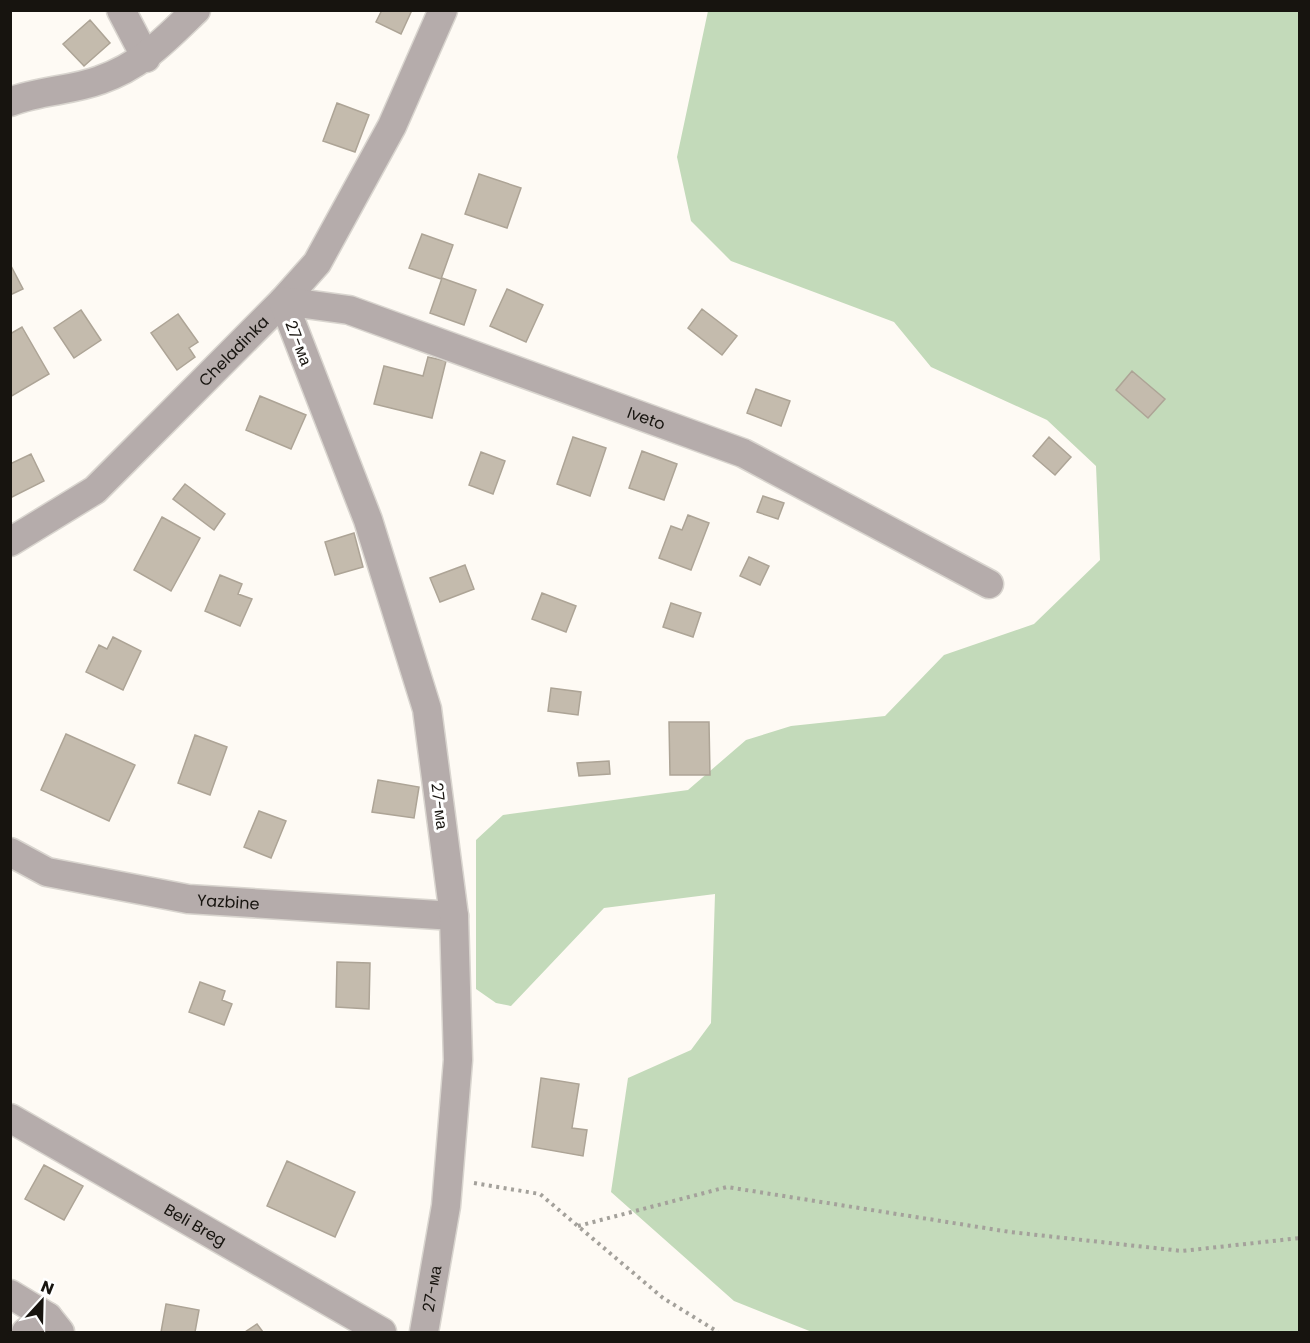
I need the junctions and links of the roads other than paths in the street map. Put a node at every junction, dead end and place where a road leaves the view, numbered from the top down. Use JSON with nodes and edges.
{"nodes":[{"id":1,"x":121,"y":10,"type":"edge"},
{"id":2,"x":196,"y":10,"type":"edge"},
{"id":3,"x":443,"y":10,"type":"edge"},
{"id":4,"x":147,"y":58,"type":"junction"},
{"id":5,"x":10,"y":102,"type":"edge"},
{"id":6,"x":283,"y":301,"type":"junction"},
{"id":7,"x":10,"y":542,"type":"edge"},
{"id":8,"x":989,"y":584,"type":"dead end"},
{"id":9,"x":10,"y":852,"type":"edge"},
{"id":10,"x":454,"y":916,"type":"junction"},
{"id":11,"x":10,"y":1118,"type":"edge"},
{"id":12,"x":10,"y":1294,"type":"edge"},
{"id":13,"x":45,"y":1327,"type":"edge"},
{"id":14,"x":382,"y":1332,"type":"edge"},
{"id":15,"x":424,"y":1332,"type":"edge"}],
"edges":[{"from":1,"to":4,"type":"street"},
{"from":2,"to":4,"type":"street"},
{"from":3,"to":6,"type":"street","name":"Cheladinka"},
{"from":4,"to":5,"type":"street"},
{"from":6,"to":7,"type":"street","name":"Cheladinka"},
{"from":6,"to":8,"type":"street","name":"Iveto"},
{"from":6,"to":10,"type":"street","name":"27-ма"},
{"from":9,"to":10,"type":"street","name":"Yazbine"},
{"from":10,"to":15,"type":"street","name":"27-ма"},
{"from":11,"to":14,"type":"street","name":"Beli Breg"},
{"from":12,"to":13,"type":"street"}]}
